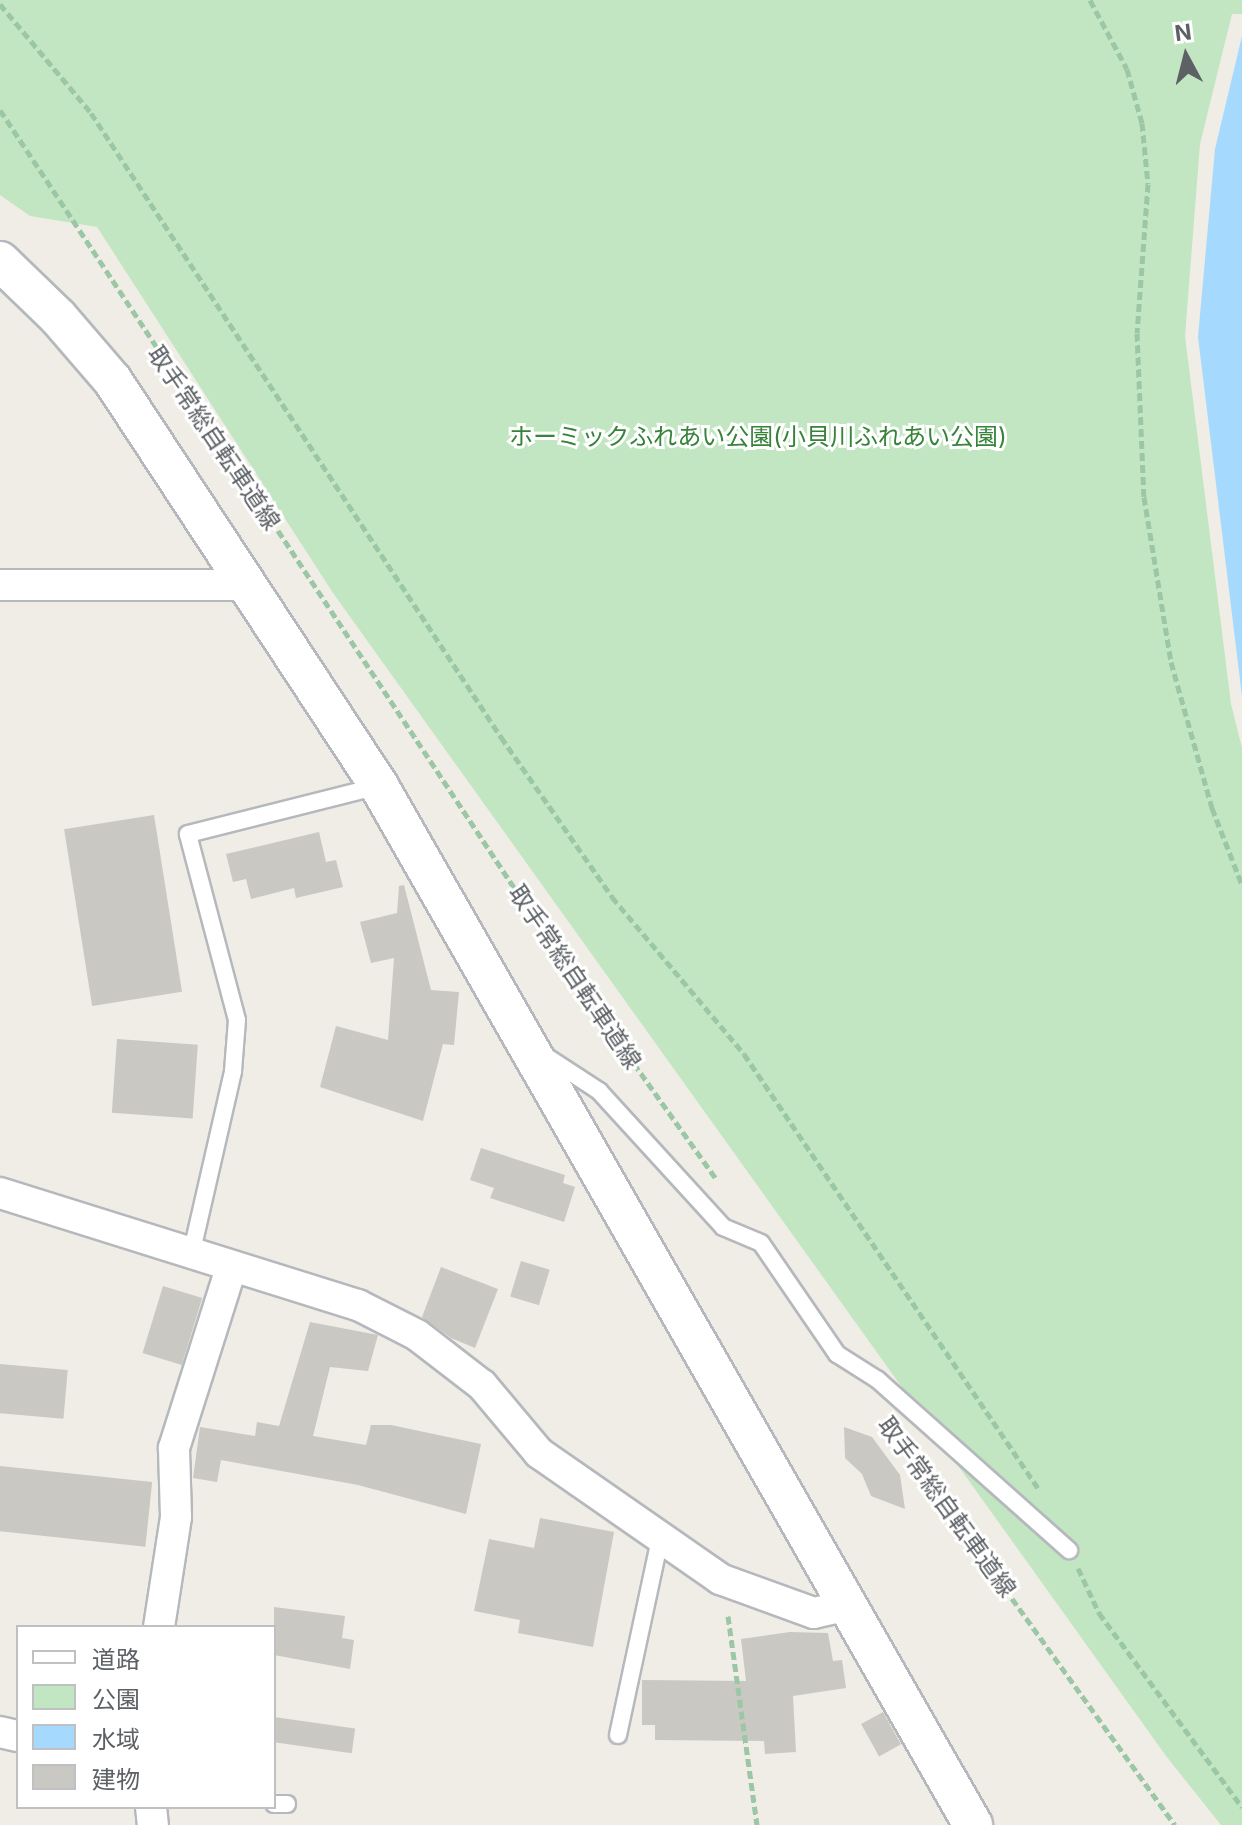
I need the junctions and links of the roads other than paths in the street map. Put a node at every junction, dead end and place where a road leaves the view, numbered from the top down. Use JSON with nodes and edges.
{"nodes":[{"id":1,"x":0,"y":261,"type":"edge"},
{"id":2,"x":0,"y":585,"type":"edge"},
{"id":3,"x":248,"y":585,"type":"junction"},
{"id":4,"x":379,"y":786,"type":"junction"},
{"id":5,"x":530,"y":1045,"type":"junction"},
{"id":6,"x":0,"y":1193,"type":"edge"},
{"id":7,"x":191,"y":1255,"type":"junction"},
{"id":8,"x":231,"y":1268,"type":"junction"},
{"id":9,"x":660,"y":1539,"type":"junction"},
{"id":10,"x":1069,"y":1550,"type":"road end"},
{"id":11,"x":850,"y":1605,"type":"junction"},
{"id":12,"x":159,"y":1625,"type":"edge"},
{"id":13,"x":618,"y":1735,"type":"dead end"},
{"id":14,"x":973,"y":1825,"type":"edge"}],
"edges":[{"from":1,"to":3,"type":"street"},
{"from":2,"to":3,"type":"street"},
{"from":3,"to":4,"type":"street"},
{"from":4,"to":5,"type":"street"},
{"from":4,"to":7,"type":"lane"},
{"from":5,"to":10,"type":"lane"},
{"from":5,"to":11,"type":"street"},
{"from":6,"to":7,"type":"street"},
{"from":7,"to":8,"type":"street"},
{"from":8,"to":9,"type":"street"},
{"from":8,"to":12,"type":"street"},
{"from":9,"to":11,"type":"street"},
{"from":9,"to":13,"type":"lane"},
{"from":11,"to":14,"type":"street"}]}
